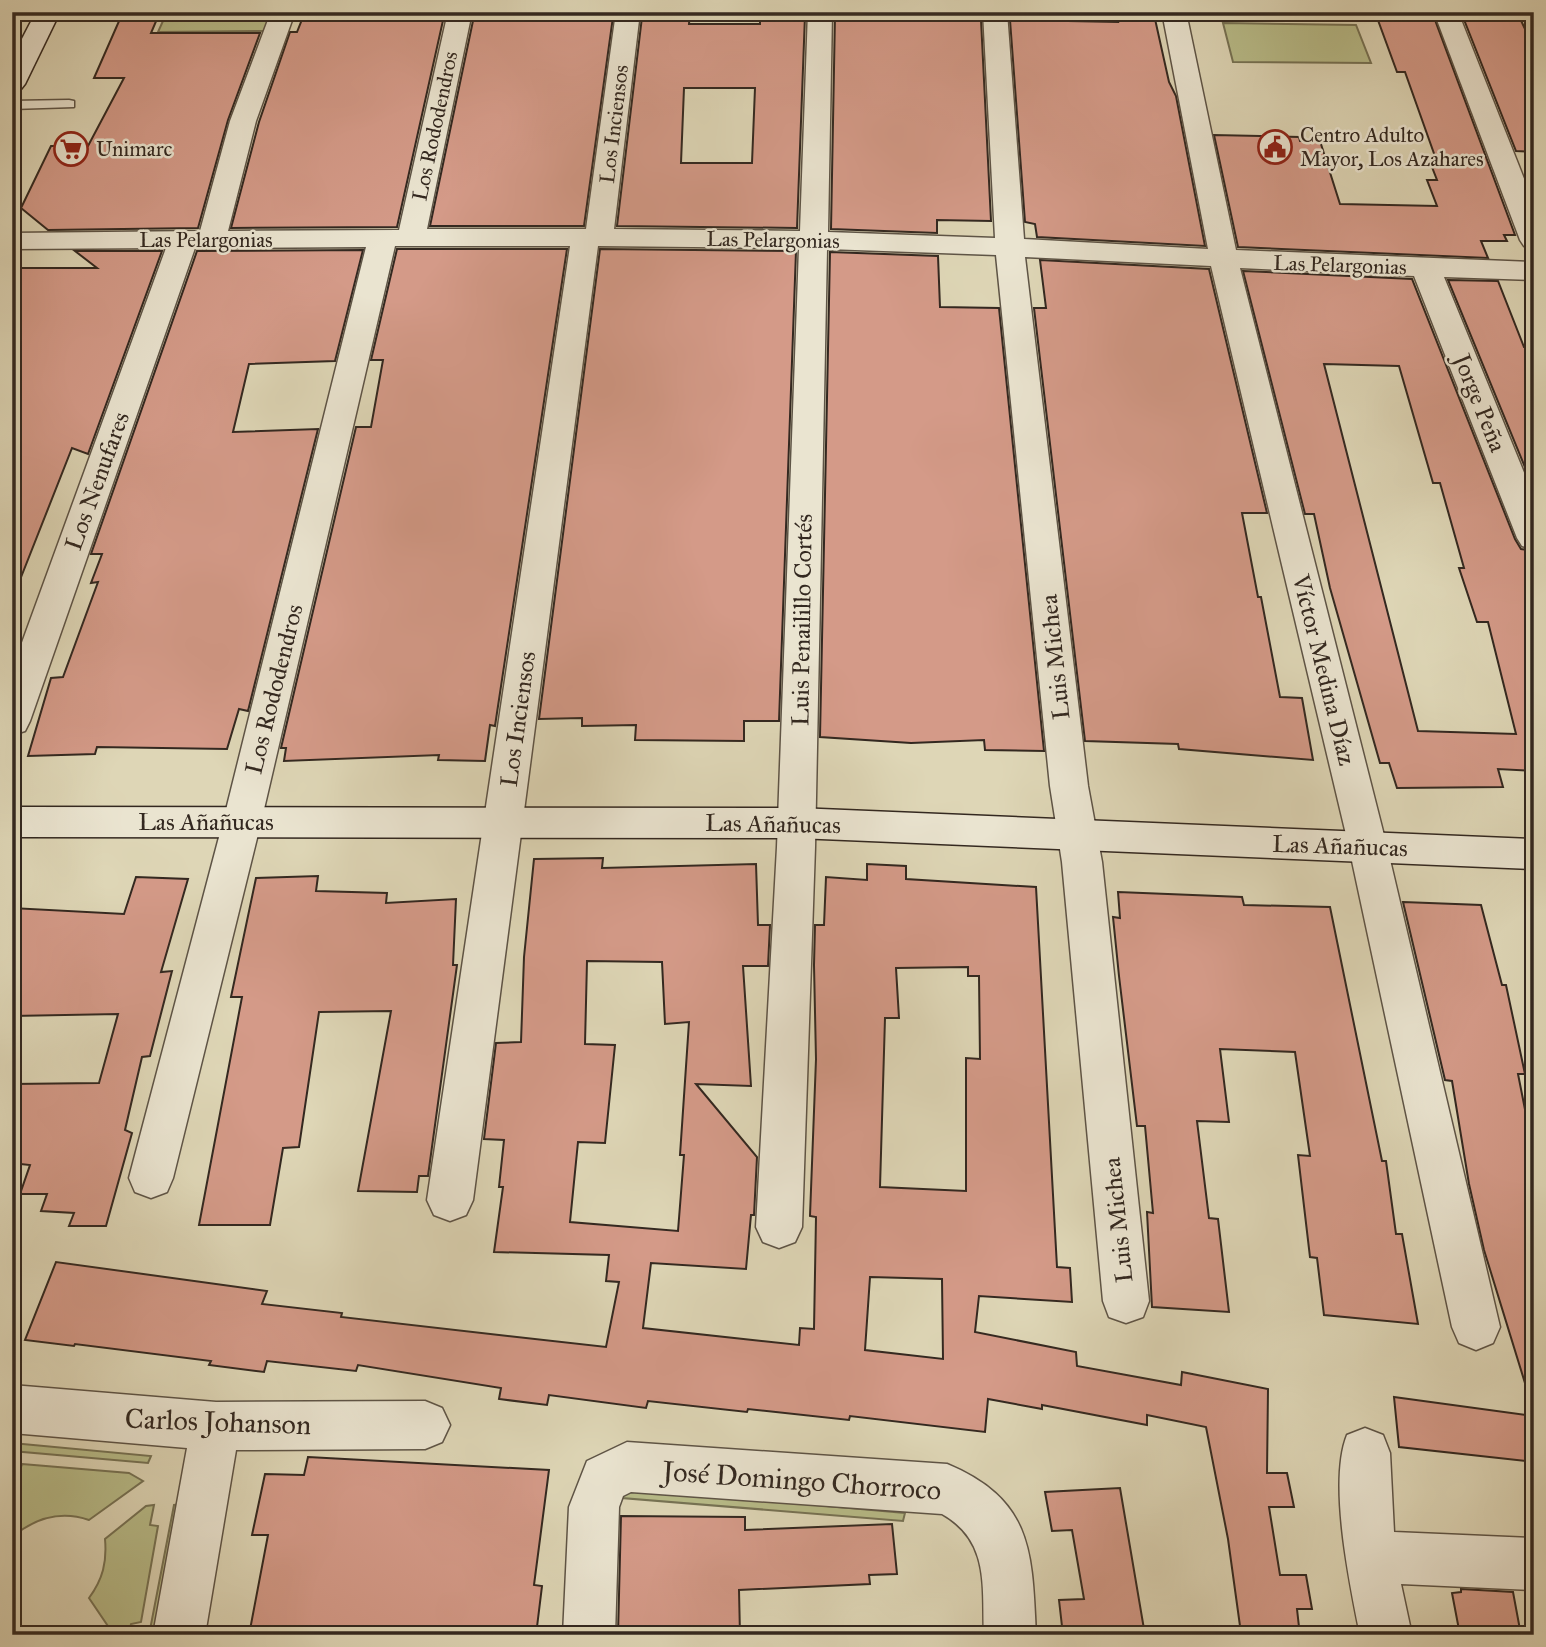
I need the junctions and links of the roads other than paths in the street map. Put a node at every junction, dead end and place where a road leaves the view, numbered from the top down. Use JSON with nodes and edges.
{"nodes":[{"id":1,"x":48,"y":12,"type":"edge"},
{"id":2,"x":283,"y":12,"type":"edge"},
{"id":3,"x":460,"y":12,"type":"edge"},
{"id":4,"x":628,"y":12,"type":"edge"},
{"id":5,"x":820,"y":12,"type":"edge"},
{"id":6,"x":995,"y":12,"type":"edge"},
{"id":7,"x":1174,"y":12,"type":"edge"},
{"id":8,"x":1446,"y":12,"type":"edge"},
{"id":9,"x":12,"y":84,"type":"edge"},
{"id":10,"x":69,"y":104,"type":"dead end"},
{"id":11,"x":12,"y":105,"type":"edge"},
{"id":12,"x":592,"y":237,"type":"junction"},
{"id":13,"x":396,"y":239,"type":"junction"},
{"id":14,"x":812,"y":240,"type":"junction"},
{"id":15,"x":1534,"y":240,"type":"edge"},
{"id":16,"x":12,"y":241,"type":"edge"},
{"id":17,"x":197,"y":241,"type":"junction"},
{"id":18,"x":1010,"y":249,"type":"junction"},
{"id":19,"x":1224,"y":260,"type":"junction"},
{"id":20,"x":1426,"y":269,"type":"junction"},
{"id":21,"x":1534,"y":271,"type":"edge"},
{"id":22,"x":1534,"y":538,"type":"edge"},
{"id":23,"x":12,"y":721,"type":"edge"},
{"id":24,"x":12,"y":822,"type":"edge"},
{"id":25,"x":242,"y":822,"type":"junction"},
{"id":26,"x":504,"y":822,"type":"junction"},
{"id":27,"x":797,"y":823,"type":"junction"},
{"id":28,"x":1077,"y":835,"type":"junction"},
{"id":29,"x":1368,"y":847,"type":"junction"},
{"id":30,"x":1534,"y":854,"type":"edge"},
{"id":31,"x":151,"y":1178,"type":"dead end"},
{"id":32,"x":450,"y":1200,"type":"dead end"},
{"id":33,"x":779,"y":1227,"type":"dead end"},
{"id":34,"x":1126,"y":1301,"type":"dead end"},
{"id":35,"x":1476,"y":1327,"type":"dead end"},
{"id":36,"x":12,"y":1409,"type":"edge"},
{"id":37,"x":425,"y":1425,"type":"dead end"},
{"id":38,"x":216,"y":1426,"type":"junction"},
{"id":39,"x":1366,"y":1453,"type":"dead end"},
{"id":40,"x":1370,"y":1557,"type":"junction"},
{"id":41,"x":1534,"y":1564,"type":"edge"},
{"id":42,"x":179,"y":1635,"type":"edge"},
{"id":43,"x":589,"y":1635,"type":"edge"},
{"id":44,"x":1010,"y":1635,"type":"edge"},
{"id":45,"x":1386,"y":1635,"type":"edge"}],
"edges":[{"from":1,"to":9,"type":"street"},
{"from":2,"to":17,"type":"street","name":"Los Nenufares"},
{"from":3,"to":13,"type":"street","name":"Los Rododendros"},
{"from":4,"to":12,"type":"street","name":"Los Inciensos"},
{"from":5,"to":14,"type":"street","name":"Luis Penailillo Cortés"},
{"from":6,"to":18,"type":"street","name":"Luis Michea"},
{"from":7,"to":19,"type":"street","name":"Víctor Medina Díaz"},
{"from":8,"to":15,"type":"street"},
{"from":10,"to":11,"type":"lane"},
{"from":12,"to":13,"type":"street","name":"Las Pelargonias"},
{"from":12,"to":14,"type":"street","name":"Las Pelargonias"},
{"from":12,"to":26,"type":"street","name":"Los Inciensos"},
{"from":13,"to":17,"type":"street","name":"Las Pelargonias"},
{"from":13,"to":25,"type":"street","name":"Los Rododendros"},
{"from":14,"to":18,"type":"street","name":"Las Pelargonias"},
{"from":14,"to":27,"type":"street","name":"Luis Penailillo Cortés"},
{"from":16,"to":17,"type":"street","name":"Las Pelargonias"},
{"from":17,"to":23,"type":"street","name":"Los Nenufares"},
{"from":18,"to":19,"type":"street","name":"Las Pelargonias"},
{"from":18,"to":28,"type":"street","name":"Luis Michea"},
{"from":19,"to":20,"type":"street","name":"Las Pelargonias"},
{"from":19,"to":29,"type":"street","name":"Víctor Medina Díaz"},
{"from":20,"to":21,"type":"street","name":"Las Pelargonias"},
{"from":20,"to":22,"type":"street","name":"Jorge Peña"},
{"from":24,"to":25,"type":"street","name":"Las Añañucas"},
{"from":25,"to":26,"type":"street","name":"Las Añañucas"},
{"from":25,"to":31,"type":"street","name":"Los Rododendros"},
{"from":26,"to":27,"type":"street","name":"Las Añañucas"},
{"from":26,"to":32,"type":"street","name":"Los Inciensos"},
{"from":27,"to":28,"type":"street","name":"Las Añañucas"},
{"from":27,"to":33,"type":"street","name":"Luis Penailillo Cortés"},
{"from":28,"to":29,"type":"street","name":"Las Añañucas"},
{"from":28,"to":34,"type":"street","name":"Luis Michea"},
{"from":29,"to":30,"type":"street","name":"Las Añañucas"},
{"from":29,"to":35,"type":"street","name":"Víctor Medina Díaz"},
{"from":36,"to":38,"type":"street","name":"Carlos Johanson"},
{"from":37,"to":38,"type":"street","name":"Carlos Johanson"},
{"from":38,"to":42,"type":"street"},
{"from":39,"to":40,"type":"street"},
{"from":40,"to":41,"type":"street"},
{"from":40,"to":45,"type":"street"},
{"from":43,"to":44,"type":"street","name":"José Domingo Chorroco"}]}
